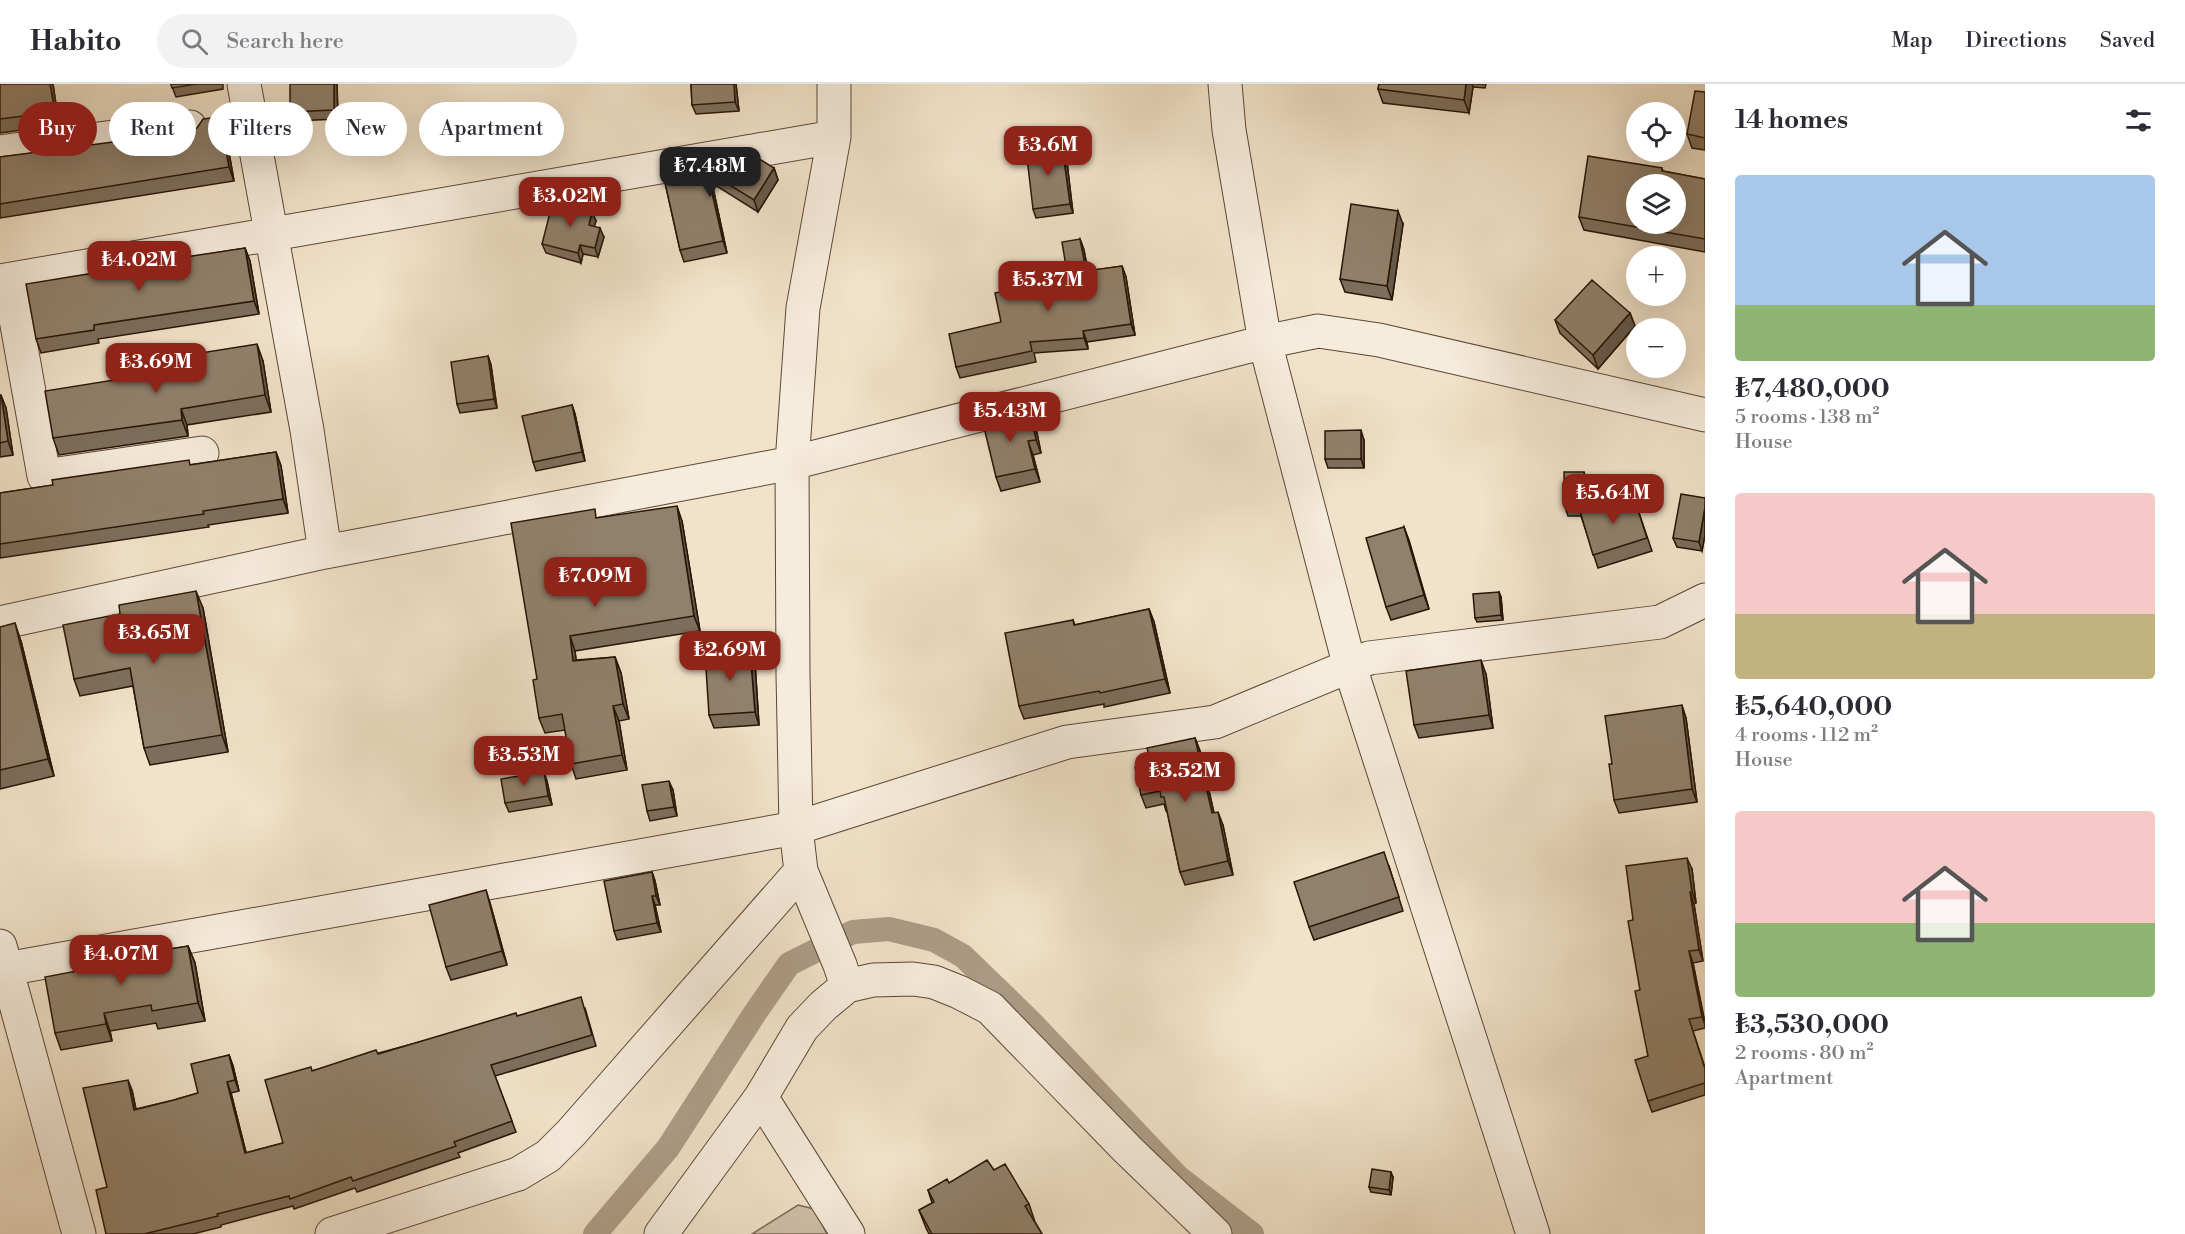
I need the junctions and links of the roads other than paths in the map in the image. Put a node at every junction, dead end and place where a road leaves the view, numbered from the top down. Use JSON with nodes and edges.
{"nodes":[{"id":1,"x":244,"y":84,"type":"edge"},
{"id":2,"x":834,"y":84,"type":"edge"},
{"id":3,"x":1225,"y":84,"type":"edge"},
{"id":4,"x":834,"y":137,"type":"junction"},
{"id":5,"x":109,"y":138,"type":"edge"},
{"id":6,"x":0,"y":152,"type":"edge"},
{"id":7,"x":271,"y":236,"type":"junction"},
{"id":8,"x":4,"y":280,"type":"edge"},
{"id":9,"x":1264,"y":342,"type":"junction"},
{"id":10,"x":1705,"y":415,"type":"edge"},
{"id":11,"x":202,"y":453,"type":"dead end"},
{"id":12,"x":792,"y":464,"type":"junction"},
{"id":13,"x":325,"y":552,"type":"junction"},
{"id":14,"x":1705,"y":600,"type":"edge"},
{"id":15,"x":0,"y":622,"type":"edge"},
{"id":16,"x":1350,"y":667,"type":"junction"},
{"id":17,"x":796,"y":828,"type":"junction"},
{"id":18,"x":801,"y":871,"type":"junction"},
{"id":19,"x":3,"y":958,"type":"edge"},
{"id":20,"x":843,"y":975,"type":"junction"},
{"id":21,"x":761,"y":1097,"type":"junction"},
{"id":22,"x":79,"y":1234,"type":"edge"},
{"id":23,"x":332,"y":1234,"type":"edge"},
{"id":24,"x":661,"y":1234,"type":"edge"},
{"id":25,"x":848,"y":1234,"type":"edge"},
{"id":26,"x":1215,"y":1234,"type":"edge"},
{"id":27,"x":1533,"y":1234,"type":"edge"}],
"edges":[{"from":1,"to":7,"type":"street"},
{"from":2,"to":4,"type":"street"},
{"from":3,"to":9,"type":"street"},
{"from":4,"to":7,"type":"street"},
{"from":4,"to":12,"type":"street"},
{"from":5,"to":6,"type":"street"},
{"from":7,"to":8,"type":"street"},
{"from":7,"to":13,"type":"street"},
{"from":8,"to":11,"type":"street"},
{"from":9,"to":10,"type":"street"},
{"from":9,"to":12,"type":"street"},
{"from":9,"to":16,"type":"street"},
{"from":12,"to":13,"type":"street"},
{"from":12,"to":17,"type":"street"},
{"from":13,"to":15,"type":"street"},
{"from":14,"to":16,"type":"street"},
{"from":16,"to":17,"type":"street"},
{"from":16,"to":27,"type":"street"},
{"from":17,"to":18,"type":"street"},
{"from":17,"to":19,"type":"street"},
{"from":18,"to":20,"type":"street"},
{"from":18,"to":23,"type":"street"},
{"from":19,"to":22,"type":"street"},
{"from":20,"to":21,"type":"street"},
{"from":20,"to":26,"type":"street"},
{"from":21,"to":24,"type":"street"},
{"from":21,"to":25,"type":"street"}]}
